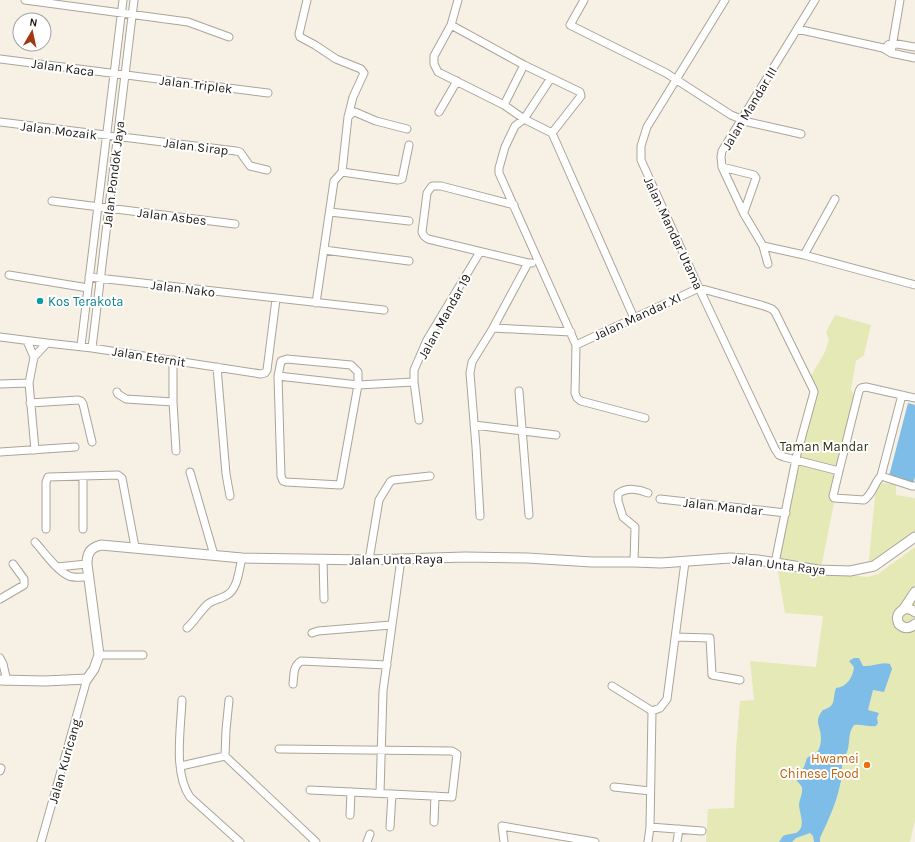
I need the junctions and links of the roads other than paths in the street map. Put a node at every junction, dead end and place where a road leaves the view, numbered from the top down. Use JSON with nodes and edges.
{"nodes":[{"id":1,"x":25,"y":0,"type":"edge"},
{"id":2,"x":123,"y":0,"type":"edge"},
{"id":3,"x":134,"y":0,"type":"edge"},
{"id":4,"x":307,"y":0,"type":"edge"},
{"id":5,"x":458,"y":0,"type":"edge"},
{"id":6,"x":584,"y":0,"type":"edge"},
{"id":7,"x":725,"y":0,"type":"edge"},
{"id":8,"x":814,"y":0,"type":"edge"},
{"id":9,"x":899,"y":0,"type":"edge"},
{"id":10,"x":121,"y":14,"type":"junction"},
{"id":11,"x":133,"y":14,"type":"junction"},
{"id":12,"x":450,"y":25,"type":"junction"},
{"id":13,"x":796,"y":29,"type":"junction"},
{"id":14,"x":229,"y":37,"type":"dead end"},
{"id":15,"x":892,"y":42,"type":"junction"},
{"id":16,"x":914,"y":47,"type":"edge"},
{"id":17,"x":883,"y":48,"type":"junction"},
{"id":18,"x":891,"y":53,"type":"junction"},
{"id":19,"x":915,"y":58,"type":"edge"},
{"id":20,"x":0,"y":59,"type":"edge"},
{"id":21,"x":524,"y":65,"type":"junction"},
{"id":22,"x":114,"y":74,"type":"junction"},
{"id":23,"x":125,"y":76,"type":"junction"},
{"id":24,"x":551,"y":78,"type":"junction"},
{"id":25,"x":677,"y":80,"type":"junction"},
{"id":26,"x":457,"y":81,"type":"junction"},
{"id":27,"x":268,"y":93,"type":"dead end"},
{"id":28,"x":504,"y":105,"type":"junction"},
{"id":29,"x":440,"y":112,"type":"dead end"},
{"id":30,"x":348,"y":117,"type":"junction"},
{"id":31,"x":524,"y":119,"type":"junction"},
{"id":32,"x":741,"y":120,"type":"junction"},
{"id":33,"x":0,"y":122,"type":"edge"},
{"id":34,"x":407,"y":129,"type":"dead end"},
{"id":35,"x":552,"y":133,"type":"junction"},
{"id":36,"x":801,"y":134,"type":"dead end"},
{"id":37,"x":106,"y":136,"type":"junction"},
{"id":38,"x":118,"y":137,"type":"junction"},
{"id":39,"x":409,"y":145,"type":"dead end"},
{"id":40,"x":722,"y":167,"type":"junction"},
{"id":41,"x":267,"y":170,"type":"dead end"},
{"id":42,"x":342,"y":172,"type":"junction"},
{"id":43,"x":835,"y":199,"type":"dead end"},
{"id":44,"x":52,"y":202,"type":"dead end"},
{"id":45,"x":514,"y":205,"type":"junction"},
{"id":46,"x":98,"y":207,"type":"junction"},
{"id":47,"x":109,"y":208,"type":"junction"},
{"id":48,"x":330,"y":212,"type":"junction"},
{"id":49,"x":744,"y":212,"type":"junction"},
{"id":50,"x":409,"y":221,"type":"dead end"},
{"id":51,"x":235,"y":224,"type":"dead end"},
{"id":52,"x":762,"y":246,"type":"junction"},
{"id":53,"x":324,"y":250,"type":"junction"},
{"id":54,"x":480,"y":252,"type":"junction"},
{"id":55,"x":804,"y":255,"type":"junction"},
{"id":56,"x":409,"y":261,"type":"dead end"},
{"id":57,"x":539,"y":262,"type":"junction"},
{"id":58,"x":528,"y":263,"type":"junction"},
{"id":59,"x":768,"y":264,"type":"dead end"},
{"id":60,"x":9,"y":274,"type":"dead end"},
{"id":61,"x":89,"y":277,"type":"junction"},
{"id":62,"x":100,"y":278,"type":"junction"},
{"id":63,"x":915,"y":286,"type":"edge"},
{"id":64,"x":88,"y":288,"type":"junction"},
{"id":65,"x":699,"y":288,"type":"junction"},
{"id":66,"x":276,"y":298,"type":"junction"},
{"id":67,"x":316,"y":303,"type":"junction"},
{"id":68,"x":384,"y":310,"type":"dead end"},
{"id":69,"x":634,"y":318,"type":"junction"},
{"id":70,"x":493,"y":328,"type":"junction"},
{"id":71,"x":571,"y":332,"type":"junction"},
{"id":72,"x":0,"y":337,"type":"edge"},
{"id":73,"x":27,"y":341,"type":"junction"},
{"id":74,"x":47,"y":343,"type":"junction"},
{"id":75,"x":576,"y":344,"type":"junction"},
{"id":76,"x":81,"y":346,"type":"junction"},
{"id":77,"x":92,"y":348,"type":"junction"},
{"id":78,"x":34,"y":357,"type":"junction"},
{"id":79,"x":173,"y":360,"type":"junction"},
{"id":80,"x":218,"y":367,"type":"junction"},
{"id":81,"x":278,"y":376,"type":"junction"},
{"id":82,"x":414,"y":382,"type":"junction"},
{"id":83,"x":29,"y":383,"type":"junction"},
{"id":84,"x":0,"y":384,"type":"edge"},
{"id":85,"x":358,"y":385,"type":"junction"},
{"id":86,"x":519,"y":391,"type":"dead end"},
{"id":87,"x":117,"y":392,"type":"dead end"},
{"id":88,"x":902,"y":395,"type":"junction"},
{"id":89,"x":915,"y":398,"type":"edge"},
{"id":90,"x":172,"y":402,"type":"junction"},
{"id":91,"x":30,"y":403,"type":"junction"},
{"id":92,"x":645,"y":418,"type":"dead end"},
{"id":93,"x":419,"y":420,"type":"dead end"},
{"id":94,"x":474,"y":425,"type":"junction"},
{"id":95,"x":522,"y":431,"type":"junction"},
{"id":96,"x":556,"y":435,"type":"dead end"},
{"id":97,"x":92,"y":442,"type":"dead end"},
{"id":98,"x":75,"y":447,"type":"dead end"},
{"id":99,"x":35,"y":450,"type":"junction"},
{"id":100,"x":176,"y":451,"type":"dead end"},
{"id":101,"x":0,"y":452,"type":"edge"},
{"id":102,"x":796,"y":461,"type":"junction"},
{"id":103,"x":839,"y":471,"type":"junction"},
{"id":104,"x":190,"y":472,"type":"dead end"},
{"id":105,"x":430,"y":476,"type":"dead end"},
{"id":106,"x":881,"y":476,"type":"junction"},
{"id":107,"x":82,"y":477,"type":"junction"},
{"id":108,"x":915,"y":486,"type":"edge"},
{"id":109,"x":648,"y":493,"type":"dead end"},
{"id":110,"x":230,"y":496,"type":"dead end"},
{"id":111,"x":660,"y":499,"type":"dead end"},
{"id":112,"x":786,"y":513,"type":"junction"},
{"id":113,"x":529,"y":515,"type":"dead end"},
{"id":114,"x":480,"y":516,"type":"dead end"},
{"id":115,"x":46,"y":529,"type":"dead end"},
{"id":116,"x":84,"y":529,"type":"dead end"},
{"id":117,"x":915,"y":538,"type":"edge"},
{"id":118,"x":35,"y":542,"type":"dead end"},
{"id":119,"x":135,"y":547,"type":"junction"},
{"id":120,"x":214,"y":555,"type":"junction"},
{"id":121,"x":242,"y":558,"type":"junction"},
{"id":122,"x":323,"y":559,"type":"junction"},
{"id":123,"x":401,"y":559,"type":"junction"},
{"id":124,"x":369,"y":560,"type":"junction"},
{"id":125,"x":634,"y":562,"type":"junction"},
{"id":126,"x":685,"y":562,"type":"junction"},
{"id":127,"x":775,"y":563,"type":"junction"},
{"id":128,"x":13,"y":564,"type":"dead end"},
{"id":129,"x":87,"y":564,"type":"junction"},
{"id":130,"x":57,"y":567,"type":"junction"},
{"id":131,"x":88,"y":577,"type":"junction"},
{"id":132,"x":915,"y":592,"type":"edge"},
{"id":133,"x":0,"y":599,"type":"edge"},
{"id":134,"x":324,"y":599,"type":"dead end"},
{"id":135,"x":903,"y":610,"type":"junction"},
{"id":136,"x":914,"y":610,"type":"edge"},
{"id":137,"x":391,"y":625,"type":"junction"},
{"id":138,"x":915,"y":625,"type":"edge"},
{"id":139,"x":187,"y":628,"type":"dead end"},
{"id":140,"x":312,"y":633,"type":"dead end"},
{"id":141,"x":675,"y":637,"type":"junction"},
{"id":142,"x":99,"y":655,"type":"junction"},
{"id":143,"x":143,"y":655,"type":"dead end"},
{"id":144,"x":0,"y":658,"type":"edge"},
{"id":145,"x":386,"y":665,"type":"junction"},
{"id":146,"x":87,"y":679,"type":"junction"},
{"id":147,"x":740,"y":680,"type":"dead end"},
{"id":148,"x":4,"y":681,"type":"edge"},
{"id":149,"x":293,"y":684,"type":"dead end"},
{"id":150,"x":612,"y":686,"type":"dead end"},
{"id":151,"x":182,"y":700,"type":"dead end"},
{"id":152,"x":229,"y":700,"type":"dead end"},
{"id":153,"x":652,"y":711,"type":"junction"},
{"id":154,"x":279,"y":749,"type":"dead end"},
{"id":155,"x":381,"y":749,"type":"junction"},
{"id":156,"x":225,"y":756,"type":"junction"},
{"id":157,"x":181,"y":766,"type":"junction"},
{"id":158,"x":614,"y":787,"type":"dead end"},
{"id":159,"x":310,"y":790,"type":"dead end"},
{"id":160,"x":650,"y":791,"type":"junction"},
{"id":161,"x":351,"y":792,"type":"junction"},
{"id":162,"x":380,"y":793,"type":"junction"},
{"id":163,"x":392,"y":794,"type":"junction"},
{"id":164,"x":435,"y":796,"type":"junction"},
{"id":165,"x":350,"y":815,"type":"dead end"},
{"id":166,"x":434,"y":822,"type":"dead end"},
{"id":167,"x":390,"y":827,"type":"dead end"},
{"id":168,"x":650,"y":827,"type":"junction"},
{"id":169,"x":679,"y":829,"type":"junction"},
{"id":170,"x":702,"y":831,"type":"dead end"},
{"id":171,"x":370,"y":834,"type":"dead end"},
{"id":172,"x":41,"y":842,"type":"edge"},
{"id":173,"x":240,"y":842,"type":"edge"},
{"id":174,"x":316,"y":842,"type":"edge"},
{"id":175,"x":367,"y":842,"type":"edge"},
{"id":176,"x":504,"y":842,"type":"edge"},
{"id":177,"x":595,"y":842,"type":"edge"},
{"id":178,"x":648,"y":842,"type":"edge"},
{"id":179,"x":677,"y":842,"type":"edge"}],
"edges":[{"from":1,"to":10,"type":"street"},
{"from":2,"to":10,"type":"street","name":"Jalan Pondok Jaya"},
{"from":3,"to":11,"type":"street","name":"Jalan Pondok Jaya"},
{"from":4,"to":30,"type":"street"},
{"from":5,"to":12,"type":"street"},
{"from":6,"to":25,"type":"street"},
{"from":7,"to":25,"type":"street","name":"Jalan Mandar Utama"},
{"from":8,"to":13,"type":"street","name":"Jalan Mandar III"},
{"from":9,"to":15,"type":"street"},
{"from":10,"to":11,"type":"street"},
{"from":10,"to":22,"type":"street","name":"Jalan Pondok Jaya"},
{"from":11,"to":14,"type":"street"},
{"from":11,"to":23,"type":"street","name":"Jalan Pondok Jaya"},
{"from":12,"to":21,"type":"street"},
{"from":12,"to":26,"type":"street"},
{"from":13,"to":17,"type":"street"},
{"from":13,"to":32,"type":"street","name":"Jalan Mandar III"},
{"from":15,"to":16,"type":"street"},
{"from":15,"to":17,"type":"street"},
{"from":15,"to":18,"type":"street"},
{"from":17,"to":18,"type":"street"},
{"from":18,"to":19,"type":"street"},
{"from":20,"to":22,"type":"street","name":"Jalan Kaca"},
{"from":21,"to":24,"type":"street"},
{"from":21,"to":28,"type":"street"},
{"from":22,"to":23,"type":"street","name":"Jalan Kaca"},
{"from":22,"to":37,"type":"street","name":"Jalan Pondok Jaya"},
{"from":23,"to":27,"type":"street","name":"Jalan Triplek"},
{"from":23,"to":38,"type":"street","name":"Jalan Pondok Jaya"},
{"from":24,"to":31,"type":"street"},
{"from":24,"to":35,"type":"street"},
{"from":25,"to":32,"type":"street"},
{"from":25,"to":65,"type":"street","name":"Jalan Mandar Utama"},
{"from":26,"to":28,"type":"street"},
{"from":26,"to":29,"type":"street"},
{"from":28,"to":31,"type":"street"},
{"from":30,"to":34,"type":"street"},
{"from":30,"to":42,"type":"street"},
{"from":31,"to":35,"type":"street"},
{"from":31,"to":45,"type":"street"},
{"from":32,"to":36,"type":"street"},
{"from":32,"to":40,"type":"street","name":"Jalan Mandar III"},
{"from":33,"to":37,"type":"street","name":"Jalan Mozaik"},
{"from":35,"to":69,"type":"street"},
{"from":37,"to":38,"type":"street","name":"Jalan Mozaik"},
{"from":37,"to":46,"type":"street","name":"Jalan Pondok Jaya"},
{"from":38,"to":41,"type":"street","name":"Jalan Sirap"},
{"from":38,"to":47,"type":"street","name":"Jalan Pondok Jaya"},
{"from":39,"to":42,"type":"street"},
{"from":40,"to":49,"type":"street","name":"Jalan Mandar III"},
{"from":40,"to":49,"type":"street"},
{"from":42,"to":48,"type":"street"},
{"from":43,"to":55,"type":"street"},
{"from":44,"to":46,"type":"street","name":"Jalan Asbes"},
{"from":45,"to":54,"type":"street"},
{"from":45,"to":57,"type":"street"},
{"from":46,"to":47,"type":"street","name":"Jalan Asbes"},
{"from":46,"to":61,"type":"street","name":"Jalan Pondok Jaya"},
{"from":47,"to":51,"type":"street","name":"Jalan Asbes"},
{"from":47,"to":62,"type":"street","name":"Jalan Pondok Jaya"},
{"from":48,"to":50,"type":"street"},
{"from":48,"to":53,"type":"street"},
{"from":49,"to":52,"type":"street","name":"Jalan Mandar III"},
{"from":52,"to":55,"type":"street"},
{"from":52,"to":59,"type":"street","name":"Jalan Mandar III"},
{"from":53,"to":56,"type":"street"},
{"from":53,"to":67,"type":"street"},
{"from":54,"to":58,"type":"street"},
{"from":54,"to":82,"type":"street","name":"Jalan Mandar 19"},
{"from":55,"to":63,"type":"street"},
{"from":57,"to":58,"type":"street"},
{"from":57,"to":71,"type":"street"},
{"from":58,"to":70,"type":"street"},
{"from":60,"to":64,"type":"street"},
{"from":61,"to":62,"type":"street","name":"Jalan Nako"},
{"from":61,"to":64,"type":"street","name":"Jalan Pondok Jaya"},
{"from":62,"to":66,"type":"street","name":"Jalan Nako"},
{"from":62,"to":77,"type":"street","name":"Jalan Pondok Jaya"},
{"from":64,"to":76,"type":"street","name":"Jalan Pondok Jaya"},
{"from":65,"to":69,"type":"street","name":"Jalan Mandar XI"},
{"from":65,"to":102,"type":"street","name":"Jalan Mandar Utama"},
{"from":65,"to":102,"type":"street"},
{"from":66,"to":67,"type":"street","name":"Jalan Nako"},
{"from":66,"to":80,"type":"street","name":"Jalan Eternit"},
{"from":67,"to":68,"type":"street","name":"Jalan Nako"},
{"from":69,"to":75,"type":"street","name":"Jalan Mandar XI"},
{"from":70,"to":71,"type":"street"},
{"from":70,"to":94,"type":"street"},
{"from":71,"to":75,"type":"street"},
{"from":72,"to":73,"type":"street","name":"Jalan Eternit"},
{"from":73,"to":74,"type":"street","name":"Jalan Eternit"},
{"from":73,"to":78,"type":"street"},
{"from":74,"to":76,"type":"street","name":"Jalan Eternit"},
{"from":74,"to":78,"type":"street"},
{"from":75,"to":92,"type":"street"},
{"from":76,"to":77,"type":"street","name":"Jalan Eternit"},
{"from":77,"to":79,"type":"street","name":"Jalan Eternit"},
{"from":78,"to":83,"type":"street"},
{"from":79,"to":80,"type":"street","name":"Jalan Eternit"},
{"from":79,"to":90,"type":"street"},
{"from":80,"to":110,"type":"street"},
{"from":81,"to":85,"type":"street"},
{"from":81,"to":85,"type":"street"},
{"from":81,"to":85,"type":"street"},
{"from":82,"to":85,"type":"street"},
{"from":82,"to":93,"type":"street","name":"Jalan Mandar 19"},
{"from":83,"to":84,"type":"street"},
{"from":83,"to":91,"type":"street"},
{"from":86,"to":95,"type":"street"},
{"from":87,"to":90,"type":"street"},
{"from":88,"to":89,"type":"street"},
{"from":88,"to":103,"type":"street"},
{"from":88,"to":106,"type":"street"},
{"from":90,"to":100,"type":"street"},
{"from":91,"to":97,"type":"street"},
{"from":91,"to":99,"type":"street"},
{"from":94,"to":95,"type":"street"},
{"from":94,"to":114,"type":"street"},
{"from":95,"to":96,"type":"street"},
{"from":95,"to":113,"type":"street"},
{"from":98,"to":99,"type":"street"},
{"from":99,"to":101,"type":"street"},
{"from":102,"to":103,"type":"street","name":"Jalan Mandar Utama"},
{"from":102,"to":112,"type":"street"},
{"from":103,"to":106,"type":"street"},
{"from":104,"to":120,"type":"street"},
{"from":105,"to":124,"type":"street"},
{"from":106,"to":108,"type":"street"},
{"from":107,"to":115,"type":"street"},
{"from":107,"to":116,"type":"street"},
{"from":107,"to":119,"type":"street"},
{"from":109,"to":125,"type":"street"},
{"from":111,"to":112,"type":"street","name":"Jalan Mandar"},
{"from":112,"to":127,"type":"street"},
{"from":117,"to":127,"type":"street","name":"Jalan Unta Raya"},
{"from":118,"to":130,"type":"street"},
{"from":119,"to":120,"type":"street","name":"Jalan Unta Raya"},
{"from":119,"to":129,"type":"street","name":"Jalan Unta Raya"},
{"from":120,"to":121,"type":"street","name":"Jalan Unta Raya"},
{"from":121,"to":122,"type":"street","name":"Jalan Unta Raya"},
{"from":121,"to":139,"type":"street"},
{"from":122,"to":124,"type":"street","name":"Jalan Unta Raya"},
{"from":122,"to":134,"type":"street"},
{"from":123,"to":124,"type":"street","name":"Jalan Unta Raya"},
{"from":123,"to":125,"type":"street","name":"Jalan Unta Raya"},
{"from":123,"to":137,"type":"street"},
{"from":125,"to":126,"type":"street","name":"Jalan Unta Raya"},
{"from":126,"to":127,"type":"street","name":"Jalan Unta Raya"},
{"from":126,"to":141,"type":"street"},
{"from":128,"to":133,"type":"street"},
{"from":129,"to":130,"type":"street"},
{"from":129,"to":131,"type":"street","name":"Jalan Unta Raya"},
{"from":130,"to":131,"type":"street"},
{"from":131,"to":142,"type":"street","name":"Jalan Unta Raya"},
{"from":132,"to":135,"type":"street"},
{"from":135,"to":136,"type":"street"},
{"from":135,"to":138,"type":"street"},
{"from":137,"to":140,"type":"street"},
{"from":137,"to":145,"type":"street"},
{"from":141,"to":147,"type":"street"},
{"from":141,"to":153,"type":"street"},
{"from":142,"to":143,"type":"street"},
{"from":142,"to":146,"type":"street"},
{"from":144,"to":148,"type":"street"},
{"from":145,"to":149,"type":"street"},
{"from":145,"to":155,"type":"street"},
{"from":146,"to":148,"type":"street"},
{"from":146,"to":172,"type":"street","name":"Jalan Kuricang"},
{"from":150,"to":153,"type":"street"},
{"from":151,"to":157,"type":"street"},
{"from":152,"to":156,"type":"street"},
{"from":153,"to":160,"type":"street"},
{"from":154,"to":155,"type":"street"},
{"from":155,"to":162,"type":"street"},
{"from":155,"to":164,"type":"street"},
{"from":156,"to":157,"type":"street"},
{"from":156,"to":174,"type":"street"},
{"from":157,"to":173,"type":"street"},
{"from":158,"to":160,"type":"street"},
{"from":159,"to":161,"type":"street"},
{"from":160,"to":168,"type":"street"},
{"from":161,"to":162,"type":"street"},
{"from":161,"to":165,"type":"street"},
{"from":162,"to":163,"type":"street"},
{"from":163,"to":164,"type":"street"},
{"from":163,"to":167,"type":"street"},
{"from":164,"to":166,"type":"street"},
{"from":168,"to":169,"type":"street"},
{"from":168,"to":178,"type":"street"},
{"from":169,"to":170,"type":"street"},
{"from":169,"to":179,"type":"street"},
{"from":171,"to":175,"type":"street"},
{"from":176,"to":177,"type":"street"}]}
